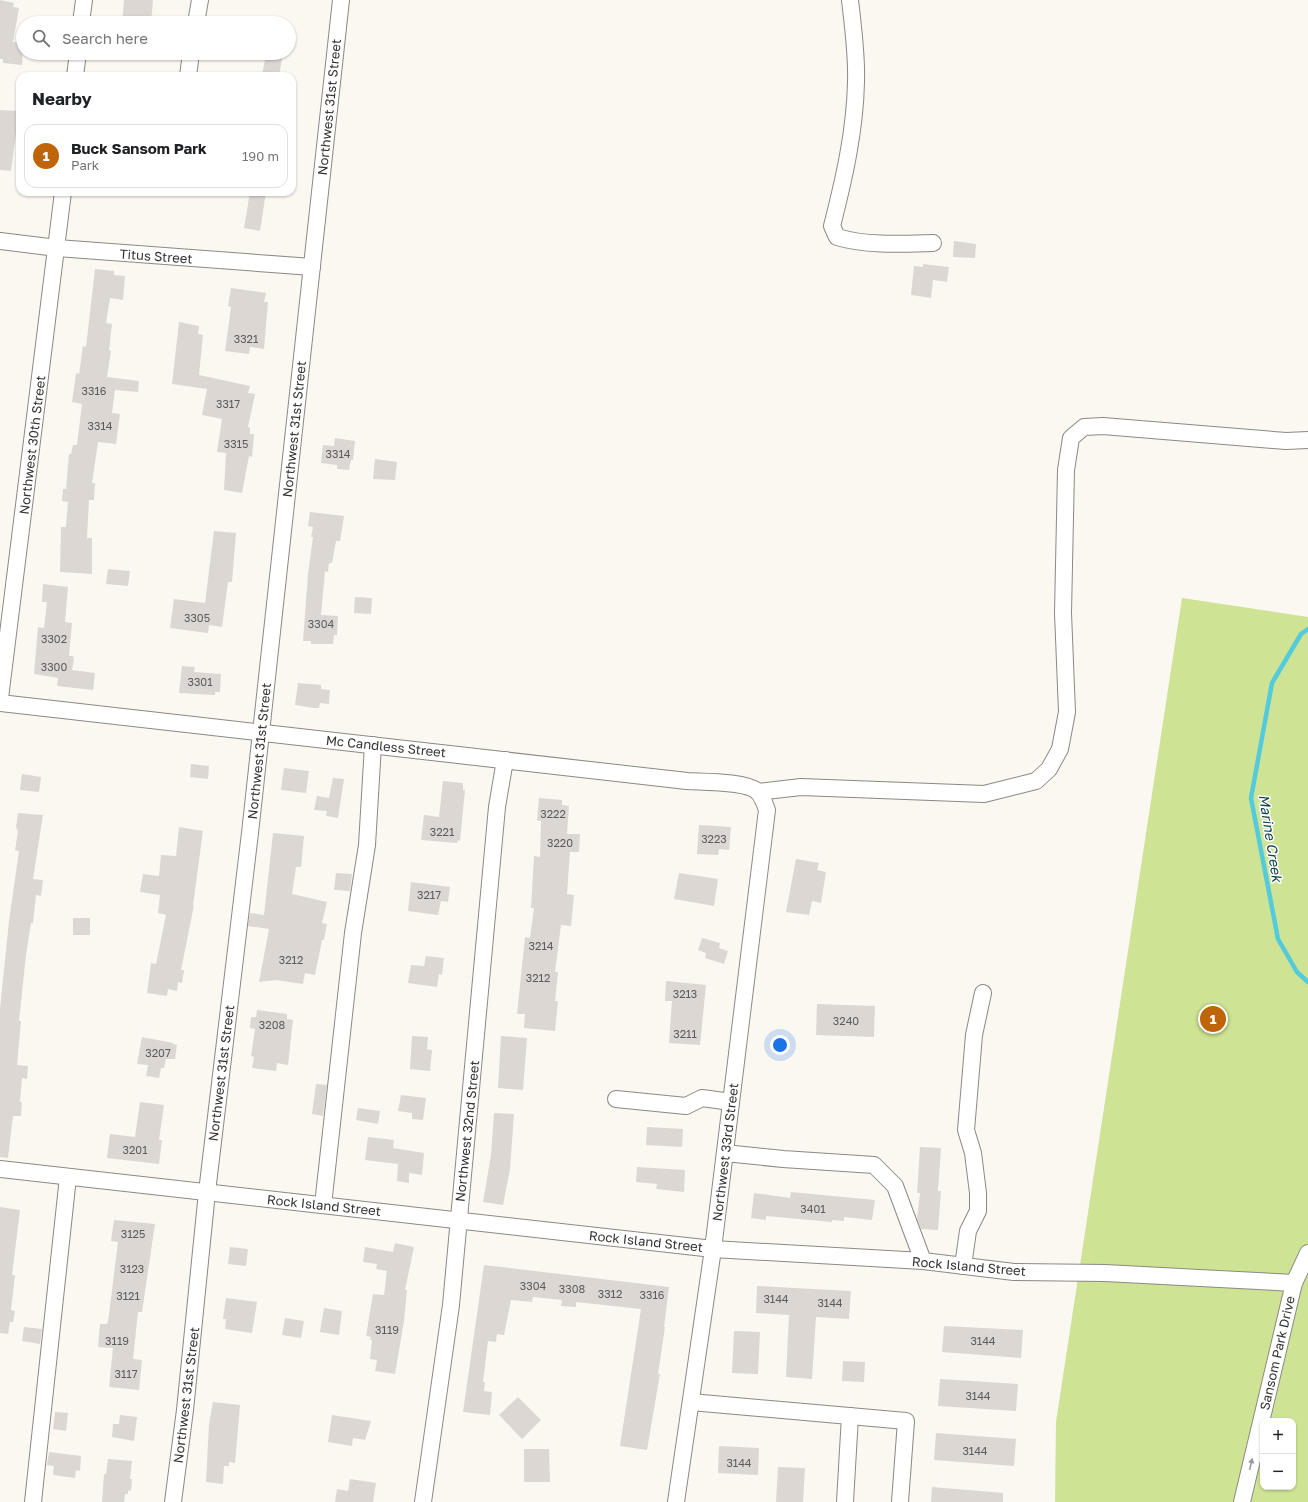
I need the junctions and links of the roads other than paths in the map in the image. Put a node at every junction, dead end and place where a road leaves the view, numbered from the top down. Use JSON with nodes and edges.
{"nodes":[{"id":1,"x":84,"y":0,"type":"edge"},
{"id":2,"x":200,"y":0,"type":"edge"},
{"id":3,"x":340,"y":0,"type":"edge"},
{"id":4,"x":850,"y":0,"type":"edge"},
{"id":5,"x":82,"y":16,"type":"edge"},
{"id":6,"x":197,"y":16,"type":"edge"},
{"id":7,"x":77,"y":60,"type":"edge"},
{"id":8,"x":191,"y":60,"type":"edge"},
{"id":9,"x":76,"y":72,"type":"edge"},
{"id":10,"x":189,"y":72,"type":"edge"},
{"id":11,"x":63,"y":196,"type":"edge"},
{"id":12,"x":0,"y":241,"type":"edge"},
{"id":13,"x":933,"y":243,"type":"dead end"},
{"id":14,"x":57,"y":248,"type":"junction"},
{"id":15,"x":312,"y":267,"type":"junction"},
{"id":16,"x":1308,"y":440,"type":"edge"},
{"id":17,"x":0,"y":698,"type":"edge"},
{"id":18,"x":0,"y":703,"type":"edge"},
{"id":19,"x":260,"y":732,"type":"junction"},
{"id":20,"x":373,"y":745,"type":"junction"},
{"id":21,"x":505,"y":760,"type":"junction"},
{"id":22,"x":761,"y":797,"type":"junction"},
{"id":23,"x":983,"y":994,"type":"dead end"},
{"id":24,"x":616,"y":1099,"type":"dead end"},
{"id":25,"x":732,"y":1102,"type":"junction"},
{"id":26,"x":725,"y":1153,"type":"junction"},
{"id":27,"x":0,"y":1169,"type":"edge"},
{"id":28,"x":68,"y":1177,"type":"junction"},
{"id":29,"x":207,"y":1192,"type":"junction"},
{"id":30,"x":323,"y":1205,"type":"junction"},
{"id":31,"x":459,"y":1220,"type":"junction"},
{"id":32,"x":714,"y":1249,"type":"junction"},
{"id":33,"x":1308,"y":1253,"type":"edge"},
{"id":34,"x":923,"y":1261,"type":"junction"},
{"id":35,"x":963,"y":1266,"type":"junction"},
{"id":36,"x":1294,"y":1283,"type":"junction"},
{"id":37,"x":691,"y":1402,"type":"junction"},
{"id":38,"x":850,"y":1416,"type":"junction"},
{"id":39,"x":33,"y":1502,"type":"edge"},
{"id":40,"x":173,"y":1502,"type":"edge"},
{"id":41,"x":423,"y":1502,"type":"edge"},
{"id":42,"x":676,"y":1502,"type":"edge"},
{"id":43,"x":845,"y":1502,"type":"edge"},
{"id":44,"x":900,"y":1502,"type":"edge"},
{"id":45,"x":1242,"y":1502,"type":"edge"}],
"edges":[{"from":1,"to":5,"type":"street"},
{"from":2,"to":6,"type":"street"},
{"from":3,"to":15,"type":"street","name":"Northwest 31st Street"},
{"from":4,"to":13,"type":"street"},
{"from":7,"to":9,"type":"street"},
{"from":8,"to":10,"type":"street"},
{"from":11,"to":14,"type":"street","name":"Northwest 30th Street"},
{"from":12,"to":14,"type":"street","name":"Titus Street"},
{"from":14,"to":15,"type":"street","name":"Titus Street"},
{"from":14,"to":17,"type":"street","name":"Northwest 30th Street"},
{"from":15,"to":19,"type":"street","name":"Northwest 31st Street"},
{"from":16,"to":22,"type":"street"},
{"from":18,"to":19,"type":"street","name":"Mc Candless Street"},
{"from":19,"to":20,"type":"street","name":"Mc Candless Street"},
{"from":19,"to":29,"type":"street","name":"Northwest 31st Street"},
{"from":20,"to":21,"type":"street","name":"Mc Candless Street"},
{"from":20,"to":30,"type":"street"},
{"from":21,"to":22,"type":"street","name":"Mc Candless Street"},
{"from":21,"to":31,"type":"street","name":"Northwest 32nd Street"},
{"from":22,"to":25,"type":"street","name":"Northwest 33rd Street"},
{"from":23,"to":35,"type":"street"},
{"from":24,"to":25,"type":"street"},
{"from":25,"to":26,"type":"street","name":"Northwest 33rd Street"},
{"from":26,"to":32,"type":"street","name":"Northwest 33rd Street"},
{"from":26,"to":34,"type":"street"},
{"from":27,"to":28,"type":"street","name":"Rock Island Street"},
{"from":28,"to":29,"type":"street","name":"Rock Island Street"},
{"from":28,"to":39,"type":"street"},
{"from":29,"to":30,"type":"street","name":"Rock Island Street"},
{"from":29,"to":40,"type":"street","name":"Northwest 31st Street"},
{"from":30,"to":31,"type":"street","name":"Rock Island Street"},
{"from":31,"to":32,"type":"street","name":"Rock Island Street"},
{"from":31,"to":41,"type":"street","name":"Northwest 32nd Street"},
{"from":32,"to":34,"type":"street","name":"Rock Island Street"},
{"from":32,"to":37,"type":"street","name":"Northwest 33rd Street"},
{"from":33,"to":36,"type":"street","name":"Sansom Park Drive"},
{"from":34,"to":35,"type":"street","name":"Rock Island Street"},
{"from":35,"to":36,"type":"street","name":"Rock Island Street"},
{"from":45,"to":36,"type":"street","name":"Sansom Park Drive","one_way":true},
{"from":37,"to":38,"type":"street"},
{"from":37,"to":42,"type":"street","name":"Northwest 33rd Street"},
{"from":38,"to":43,"type":"street"},
{"from":38,"to":44,"type":"street"}]}
